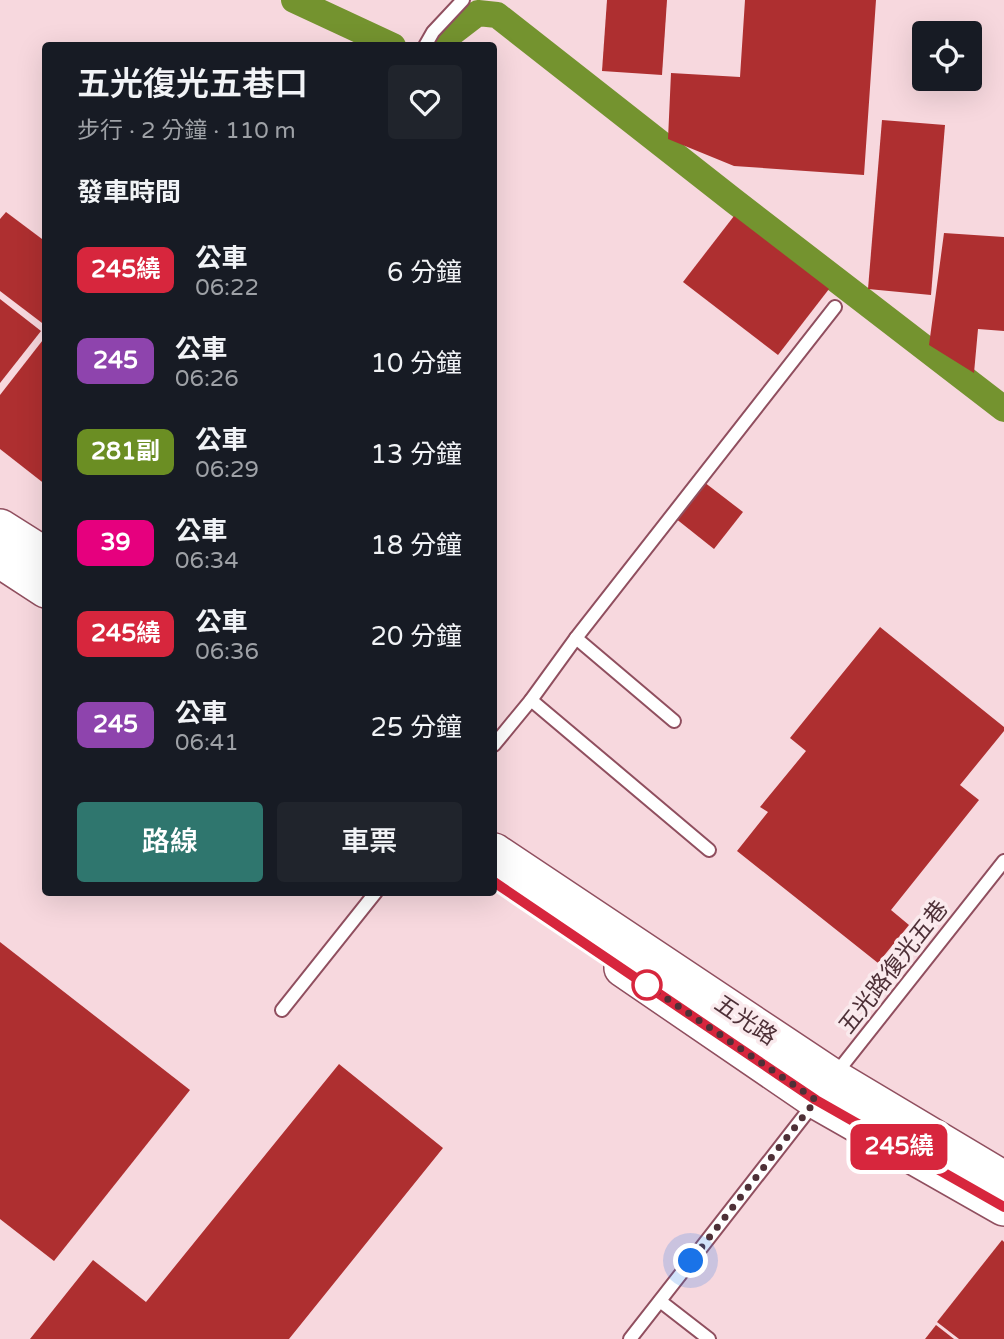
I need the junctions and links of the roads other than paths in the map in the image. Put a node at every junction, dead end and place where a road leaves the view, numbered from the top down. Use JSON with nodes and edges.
{"nodes":[{"id":1,"x":463,"y":0,"type":"edge"},
{"id":2,"x":427,"y":42,"type":"edge"},
{"id":3,"x":835,"y":307,"type":"dead end"},
{"id":4,"x":0,"y":528,"type":"edge"},
{"id":5,"x":23,"y":559,"type":"edge"},
{"id":6,"x":42,"y":584,"type":"edge"},
{"id":7,"x":576,"y":638,"type":"junction"},
{"id":8,"x":531,"y":700,"type":"junction"},
{"id":9,"x":674,"y":721,"type":"dead end"},
{"id":10,"x":497,"y":741,"type":"edge"},
{"id":11,"x":709,"y":850,"type":"dead end"},
{"id":12,"x":497,"y":854,"type":"edge"},
{"id":13,"x":1004,"y":861,"type":"edge"},
{"id":14,"x":497,"y":885,"type":"edge"},
{"id":15,"x":373,"y":896,"type":"edge"},
{"id":16,"x":282,"y":1010,"type":"dead end"},
{"id":17,"x":824,"y":1089,"type":"junction"},
{"id":18,"x":1004,"y":1180,"type":"edge"},
{"id":19,"x":1004,"y":1207,"type":"edge"},
{"id":20,"x":660,"y":1301,"type":"junction"},
{"id":21,"x":630,"y":1339,"type":"edge"},
{"id":22,"x":709,"y":1339,"type":"edge"}],
"edges":[{"from":1,"to":2,"type":"lane"},
{"from":3,"to":7,"type":"lane"},
{"from":4,"to":5,"type":"main road"},
{"from":5,"to":6,"type":"main road"},
{"from":7,"to":8,"type":"lane"},
{"from":7,"to":9,"type":"lane"},
{"from":8,"to":10,"type":"lane"},
{"from":8,"to":11,"type":"lane"},
{"from":12,"to":17,"type":"main road","name":"五光路"},
{"from":13,"to":17,"type":"lane","name":"五光路復光五巷"},
{"from":14,"to":17,"type":"main road","name":"五光路"},
{"from":15,"to":16,"type":"lane"},
{"from":17,"to":18,"type":"main road","name":"五光路"},
{"from":17,"to":19,"type":"main road","name":"五光路"},
{"from":17,"to":20,"type":"lane","name":"五光路復光五巷"},
{"from":20,"to":21,"type":"lane","name":"五光路復光五巷"},
{"from":20,"to":22,"type":"lane"}]}
